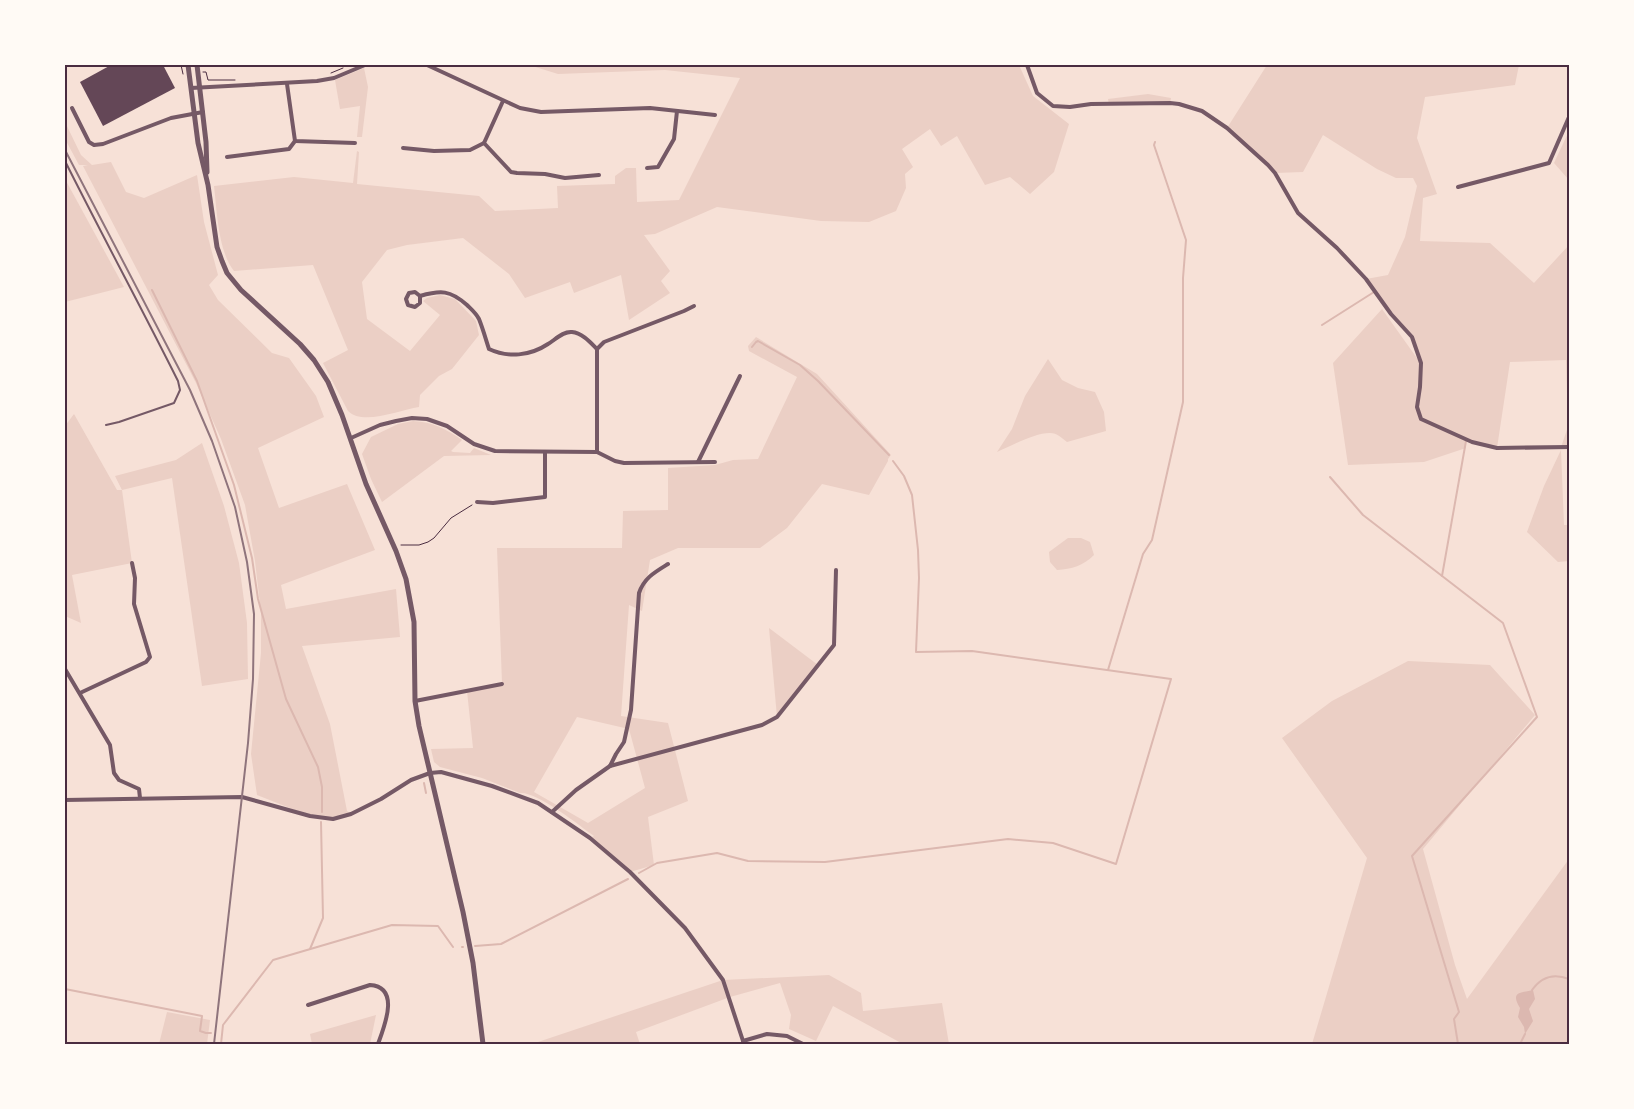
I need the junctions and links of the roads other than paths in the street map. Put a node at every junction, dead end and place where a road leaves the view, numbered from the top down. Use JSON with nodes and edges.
{"nodes":[{"id":1,"x":188,"y":65,"type":"edge"},
{"id":2,"x":197,"y":65,"type":"edge"},
{"id":3,"x":365,"y":65,"type":"edge"},
{"id":4,"x":427,"y":65,"type":"edge"},
{"id":5,"x":1027,"y":65,"type":"edge"},
{"id":6,"x":349,"y":68,"type":"edge"},
{"id":7,"x":287,"y":84,"type":"junction"},
{"id":8,"x":200,"y":87,"type":"junction"},
{"id":9,"x":192,"y":88,"type":"junction"},
{"id":10,"x":503,"y":101,"type":"junction"},
{"id":11,"x":72,"y":108,"type":"dead end"},
{"id":12,"x":677,"y":110,"type":"junction"},
{"id":13,"x":203,"y":112,"type":"junction"},
{"id":14,"x":195,"y":114,"type":"junction"},
{"id":15,"x":715,"y":115,"type":"dead end"},
{"id":16,"x":1569,"y":117,"type":"edge"},
{"id":17,"x":295,"y":141,"type":"junction"},
{"id":18,"x":484,"y":142,"type":"junction"},
{"id":19,"x":355,"y":143,"type":"dead end"},
{"id":20,"x":403,"y":148,"type":"dead end"},
{"id":21,"x":227,"y":157,"type":"dead end"},
{"id":22,"x":65,"y":161,"type":"edge"},
{"id":23,"x":647,"y":168,"type":"dead end"},
{"id":24,"x":599,"y":175,"type":"dead end"},
{"id":25,"x":208,"y":185,"type":"junction"},
{"id":26,"x":1458,"y":187,"type":"dead end"},
{"id":27,"x":420,"y":296,"type":"dead end"},
{"id":28,"x":694,"y":306,"type":"dead end"},
{"id":29,"x":597,"y":349,"type":"junction"},
{"id":30,"x":740,"y":376,"type":"dead end"},
{"id":31,"x":106,"y":425,"type":"dead end"},
{"id":32,"x":351,"y":438,"type":"junction"},
{"id":33,"x":1569,"y":447,"type":"edge"},
{"id":34,"x":544,"y":452,"type":"junction"},
{"id":35,"x":597,"y":452,"type":"junction"},
{"id":36,"x":698,"y":462,"type":"junction"},
{"id":37,"x":715,"y":462,"type":"dead end"},
{"id":38,"x":477,"y":502,"type":"road end"},
{"id":39,"x":132,"y":563,"type":"dead end"},
{"id":40,"x":668,"y":564,"type":"dead end"},
{"id":41,"x":836,"y":570,"type":"dead end"},
{"id":42,"x":65,"y":669,"type":"edge"},
{"id":43,"x":502,"y":684,"type":"dead end"},
{"id":44,"x":80,"y":693,"type":"junction"},
{"id":45,"x":415,"y":701,"type":"junction"},
{"id":46,"x":610,"y":766,"type":"junction"},
{"id":47,"x":430,"y":773,"type":"junction"},
{"id":48,"x":140,"y":798,"type":"junction"},
{"id":49,"x":65,"y":800,"type":"edge"},
{"id":50,"x":552,"y":812,"type":"junction"},
{"id":51,"x":308,"y":1005,"type":"dead end"},
{"id":52,"x":744,"y":1043,"type":"edge"},
{"id":53,"x":378,"y":1044,"type":"edge"},
{"id":54,"x":483,"y":1044,"type":"edge"},
{"id":55,"x":803,"y":1044,"type":"edge"}],
"edges":[{"from":1,"to":9,"type":"street"},
{"from":2,"to":8,"type":"street"},
{"from":3,"to":6,"type":"street"},
{"from":4,"to":10,"type":"street"},
{"from":5,"to":33,"type":"street"},
{"from":6,"to":7,"type":"street"},
{"from":7,"to":8,"type":"street"},
{"from":7,"to":17,"type":"street"},
{"from":8,"to":9,"type":"street"},
{"from":8,"to":13,"type":"street"},
{"from":9,"to":14,"type":"street"},
{"from":10,"to":12,"type":"street"},
{"from":10,"to":18,"type":"street"},
{"from":11,"to":14,"type":"street"},
{"from":12,"to":15,"type":"street"},
{"from":12,"to":23,"type":"street"},
{"from":13,"to":14,"type":"street"},
{"from":13,"to":25,"type":"street"},
{"from":14,"to":25,"type":"street"},
{"from":16,"to":26,"type":"street"},
{"from":17,"to":19,"type":"street"},
{"from":17,"to":21,"type":"street"},
{"from":18,"to":20,"type":"street"},
{"from":18,"to":24,"type":"street"},
{"from":22,"to":31,"type":"lane"},
{"from":25,"to":32,"type":"street"},
{"from":27,"to":29,"type":"street"},
{"from":28,"to":29,"type":"street"},
{"from":29,"to":35,"type":"street"},
{"from":30,"to":36,"type":"street"},
{"from":32,"to":34,"type":"street"},
{"from":32,"to":45,"type":"street"},
{"from":34,"to":35,"type":"street"},
{"from":34,"to":38,"type":"street"},
{"from":35,"to":36,"type":"street"},
{"from":36,"to":37,"type":"street"},
{"from":39,"to":44,"type":"street"},
{"from":40,"to":46,"type":"street"},
{"from":41,"to":46,"type":"street"},
{"from":42,"to":44,"type":"street"},
{"from":43,"to":45,"type":"street"},
{"from":44,"to":48,"type":"street"},
{"from":45,"to":47,"type":"street"},
{"from":46,"to":50,"type":"street"},
{"from":47,"to":48,"type":"street"},
{"from":47,"to":50,"type":"street"},
{"from":47,"to":54,"type":"street"},
{"from":48,"to":49,"type":"street"},
{"from":50,"to":52,"type":"street"},
{"from":51,"to":53,"type":"street"},
{"from":52,"to":55,"type":"street"}]}
